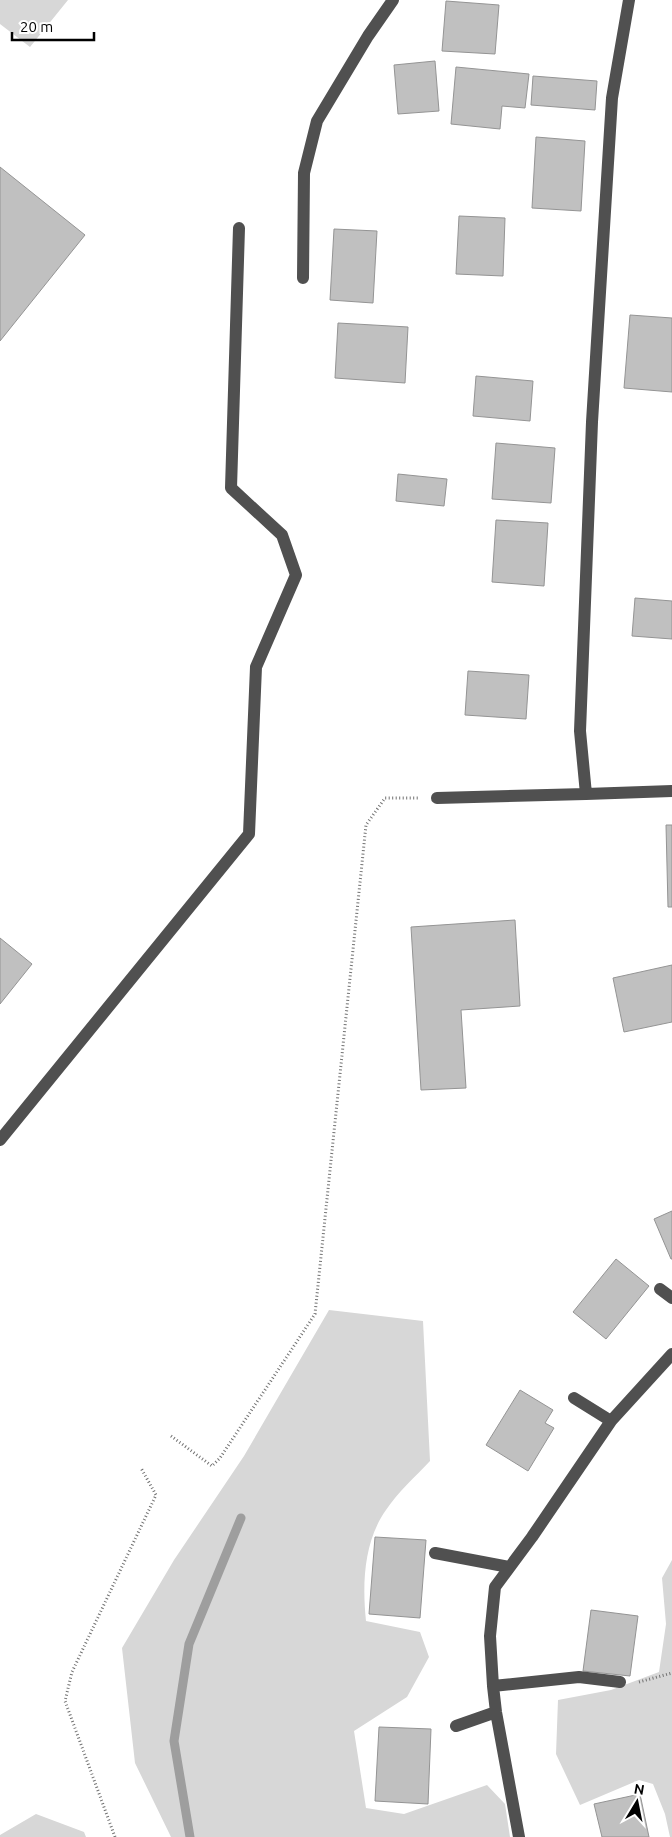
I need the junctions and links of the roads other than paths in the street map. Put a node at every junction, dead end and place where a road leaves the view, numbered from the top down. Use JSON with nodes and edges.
{"nodes":[{"id":1,"x":393,"y":0,"type":"edge"},
{"id":2,"x":629,"y":0,"type":"edge"},
{"id":3,"x":239,"y":228,"type":"dead end"},
{"id":4,"x":303,"y":278,"type":"dead end"},
{"id":5,"x":672,"y":790,"type":"edge"},
{"id":6,"x":586,"y":794,"type":"junction"},
{"id":7,"x":437,"y":798,"type":"road end"},
{"id":8,"x":0,"y":1140,"type":"edge"},
{"id":9,"x":660,"y":1288,"type":"dead end"},
{"id":10,"x":672,"y":1298,"type":"edge"},
{"id":11,"x":672,"y":1354,"type":"edge"},
{"id":12,"x":574,"y":1398,"type":"dead end"},
{"id":13,"x":612,"y":1420,"type":"junction"},
{"id":14,"x":435,"y":1553,"type":"dead end"},
{"id":15,"x":509,"y":1567,"type":"junction"},
{"id":16,"x":620,"y":1682,"type":"road end"},
{"id":17,"x":493,"y":1686,"type":"junction"},
{"id":18,"x":496,"y":1712,"type":"junction"},
{"id":19,"x":456,"y":1726,"type":"dead end"},
{"id":20,"x":519,"y":1837,"type":"edge"}],
"edges":[{"from":1,"to":4,"type":"street"},
{"from":2,"to":6,"type":"street"},
{"from":3,"to":8,"type":"street"},
{"from":5,"to":6,"type":"street"},
{"from":6,"to":7,"type":"street"},
{"from":9,"to":10,"type":"street"},
{"from":11,"to":13,"type":"street"},
{"from":12,"to":13,"type":"street"},
{"from":13,"to":15,"type":"street"},
{"from":14,"to":15,"type":"street"},
{"from":15,"to":17,"type":"street"},
{"from":16,"to":17,"type":"street"},
{"from":17,"to":18,"type":"street"},
{"from":18,"to":19,"type":"street"},
{"from":18,"to":20,"type":"street"}]}
